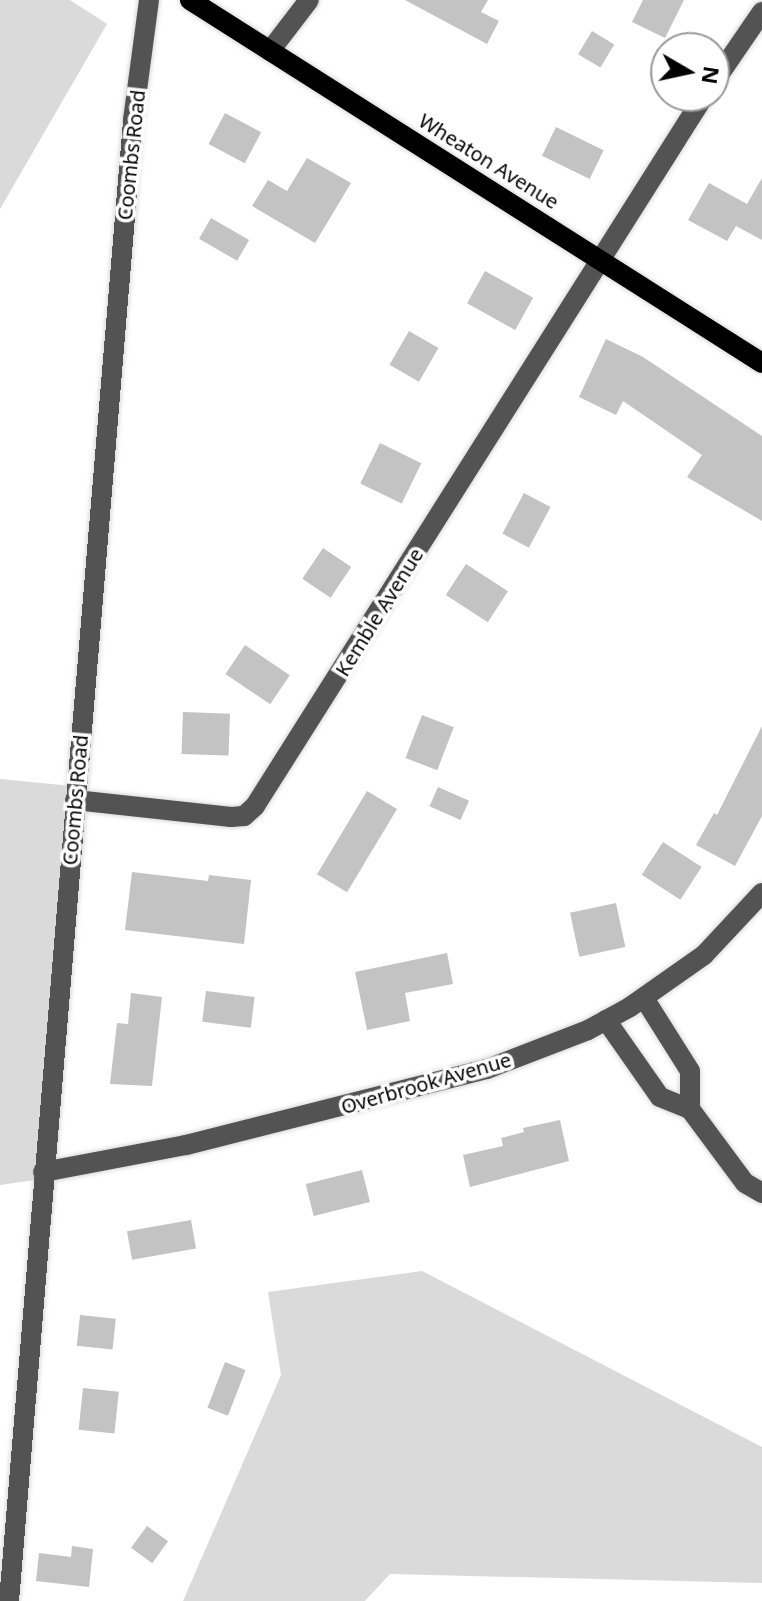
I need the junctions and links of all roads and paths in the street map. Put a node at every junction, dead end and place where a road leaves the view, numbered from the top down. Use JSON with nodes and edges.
{"nodes":[{"id":1,"x":149,"y":0,"type":"edge"},
{"id":2,"x":190,"y":0,"type":"edge"},
{"id":3,"x":309,"y":0,"type":"edge"},
{"id":4,"x":762,"y":12,"type":"edge"},
{"id":5,"x":270,"y":51,"type":"junction"},
{"id":6,"x":730,"y":59,"type":"edge"},
{"id":7,"x":694,"y":112,"type":"edge"},
{"id":8,"x":602,"y":261,"type":"junction"},
{"id":9,"x":762,"y":363,"type":"edge"},
{"id":10,"x":75,"y":800,"type":"junction"},
{"id":11,"x":762,"y":893,"type":"edge"},
{"id":12,"x":644,"y":998,"type":"junction"},
{"id":13,"x":606,"y":1020,"type":"junction"},
{"id":14,"x":690,"y":1109,"type":"junction"},
{"id":15,"x":43,"y":1172,"type":"junction"},
{"id":16,"x":762,"y":1193,"type":"edge"},
{"id":17,"x":9,"y":1601,"type":"edge"}],
"edges":[{"from":1,"to":10,"type":"street","name":"Coombs Road"},
{"from":2,"to":5,"type":"main road","name":"Wheaton Avenue"},
{"from":3,"to":5,"type":"street"},
{"from":4,"to":6,"type":"street"},
{"from":5,"to":8,"type":"main road","name":"Wheaton Avenue"},
{"from":7,"to":8,"type":"street","name":"Kemble Avenue"},
{"from":8,"to":9,"type":"main road","name":"Wheaton Avenue"},
{"from":8,"to":10,"type":"street","name":"Kemble Avenue"},
{"from":10,"to":15,"type":"street","name":"Coombs Road"},
{"from":11,"to":12,"type":"street","name":"Overbrook Avenue"},
{"from":12,"to":13,"type":"street","name":"Overbrook Avenue"},
{"from":12,"to":14,"type":"street"},
{"from":13,"to":14,"type":"street"},
{"from":13,"to":15,"type":"street","name":"Overbrook Avenue"},
{"from":14,"to":16,"type":"street"},
{"from":15,"to":17,"type":"street","name":"Coombs Road"}]}
